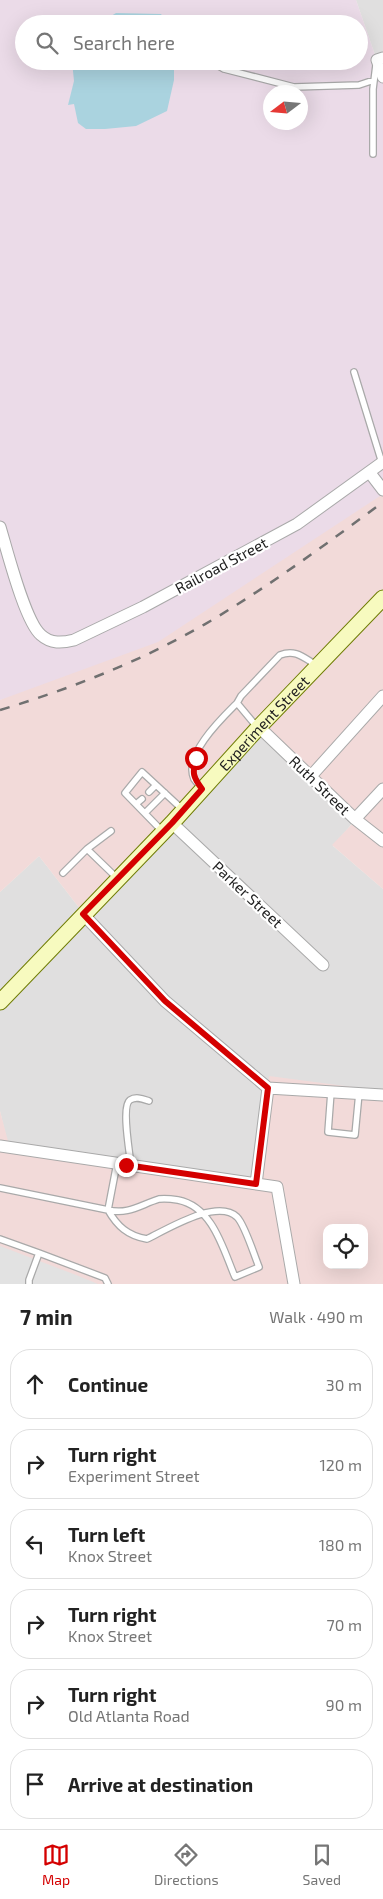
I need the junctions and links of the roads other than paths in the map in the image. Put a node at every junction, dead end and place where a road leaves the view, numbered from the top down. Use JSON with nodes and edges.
{"nodes":[{"id":1,"x":380,"y":59,"type":"edge"},
{"id":2,"x":228,"y":70,"type":"edge"},
{"id":3,"x":378,"y":78,"type":"edge"},
{"id":4,"x":373,"y":154,"type":"dead end"},
{"id":5,"x":354,"y":372,"type":"dead end"},
{"id":6,"x":383,"y":463,"type":"edge"},
{"id":7,"x":370,"y":473,"type":"junction"},
{"id":8,"x":383,"y":490,"type":"edge"},
{"id":9,"x":0,"y":527,"type":"edge"},
{"id":10,"x":383,"y":598,"type":"edge"},
{"id":11,"x":318,"y":666,"type":"junction"},
{"id":12,"x":383,"y":696,"type":"edge"},
{"id":13,"x":236,"y":703,"type":"junction"},
{"id":14,"x":258,"y":727,"type":"junction"},
{"id":15,"x":310,"y":776,"type":"junction"},
{"id":16,"x":156,"y":785,"type":"junction"},
{"id":17,"x":202,"y":789,"type":"junction"},
{"id":18,"x":383,"y":789,"type":"edge"},
{"id":19,"x":149,"y":792,"type":"dead end"},
{"id":20,"x":165,"y":793,"type":"junction"},
{"id":21,"x":142,"y":799,"type":"dead end"},
{"id":22,"x":136,"y":804,"type":"junction"},
{"id":23,"x":184,"y":810,"type":"junction"},
{"id":24,"x":145,"y":813,"type":"junction"},
{"id":25,"x":355,"y":819,"type":"junction"},
{"id":26,"x":168,"y":828,"type":"junction"},
{"id":27,"x":111,"y":831,"type":"dead end"},
{"id":28,"x":383,"y":841,"type":"edge"},
{"id":29,"x":87,"y":849,"type":"junction"},
{"id":30,"x":63,"y":873,"type":"dead end"},
{"id":31,"x":118,"y":879,"type":"junction"},
{"id":32,"x":83,"y":914,"type":"junction"},
{"id":33,"x":323,"y":965,"type":"dead end"},
{"id":34,"x":0,"y":1002,"type":"edge"},
{"id":35,"x":268,"y":1088,"type":"junction"},
{"id":36,"x":331,"y":1092,"type":"junction"},
{"id":37,"x":359,"y":1093,"type":"junction"},
{"id":38,"x":383,"y":1095,"type":"edge"},
{"id":39,"x":149,"y":1101,"type":"dead end"},
{"id":40,"x":0,"y":1146,"type":"edge"},
{"id":41,"x":117,"y":1163,"type":"junction"},
{"id":42,"x":131,"y":1166,"type":"junction"},
{"id":43,"x":256,"y":1184,"type":"junction"},
{"id":44,"x":0,"y":1188,"type":"edge"},
{"id":45,"x":108,"y":1210,"type":"junction"},
{"id":46,"x":202,"y":1213,"type":"junction"},
{"id":47,"x":0,"y":1239,"type":"edge"},
{"id":48,"x":40,"y":1253,"type":"junction"},
{"id":49,"x":29,"y":1284,"type":"edge"},
{"id":50,"x":108,"y":1284,"type":"edge"},
{"id":51,"x":294,"y":1284,"type":"edge"}],
"edges":[{"from":1,"to":3,"type":"street"},
{"from":2,"to":3,"type":"lane"},
{"from":3,"to":4,"type":"lane"},
{"from":5,"to":6,"type":"lane"},
{"from":6,"to":7,"type":"street","name":"Railroad Street"},
{"from":7,"to":8,"type":"street"},
{"from":7,"to":9,"type":"street","name":"Railroad Street"},
{"from":10,"to":11,"type":"main road","name":"Experiment Street"},
{"from":11,"to":13,"type":"lane"},
{"from":11,"to":14,"type":"main road","name":"Experiment Street"},
{"from":12,"to":15,"type":"street"},
{"from":13,"to":14,"type":"lane"},
{"from":13,"to":17,"type":"lane"},
{"from":14,"to":15,"type":"street","name":"Ruth Street"},
{"from":14,"to":17,"type":"main road","name":"Experiment Street"},
{"from":15,"to":25,"type":"street","name":"Ruth Street"},
{"from":16,"to":19,"type":"lane"},
{"from":16,"to":20,"type":"lane"},
{"from":16,"to":22,"type":"lane"},
{"from":17,"to":23,"type":"main road","name":"Experiment Street"},
{"from":18,"to":25,"type":"street"},
{"from":20,"to":23,"type":"lane"},
{"from":20,"to":24,"type":"lane"},
{"from":21,"to":22,"type":"lane"},
{"from":22,"to":24,"type":"lane"},
{"from":23,"to":26,"type":"main road","name":"Experiment Street"},
{"from":24,"to":26,"type":"lane"},
{"from":25,"to":28,"type":"street","name":"Ruth Street"},
{"from":26,"to":31,"type":"main road","name":"Experiment Street"},
{"from":26,"to":33,"type":"street","name":"Parker Street"},
{"from":27,"to":29,"type":"lane"},
{"from":29,"to":30,"type":"lane"},
{"from":29,"to":31,"type":"lane"},
{"from":31,"to":32,"type":"main road","name":"Experiment Street"},
{"from":32,"to":34,"type":"main road","name":"Experiment Street"},
{"from":32,"to":35,"type":"street"},
{"from":35,"to":36,"type":"street"},
{"from":35,"to":43,"type":"street"},
{"from":36,"to":37,"type":"street"},
{"from":36,"to":37,"type":"lane"},
{"from":37,"to":38,"type":"street"},
{"from":39,"to":42,"type":"lane"},
{"from":40,"to":41,"type":"street"},
{"from":41,"to":42,"type":"street"},
{"from":41,"to":45,"type":"lane"},
{"from":42,"to":43,"type":"street"},
{"from":43,"to":51,"type":"street"},
{"from":44,"to":45,"type":"lane"},
{"from":45,"to":46,"type":"lane"},
{"from":45,"to":46,"type":"lane"},
{"from":46,"to":46,"type":"lane"},
{"from":47,"to":48,"type":"lane"},
{"from":48,"to":49,"type":"lane"},
{"from":48,"to":50,"type":"lane"}]}
